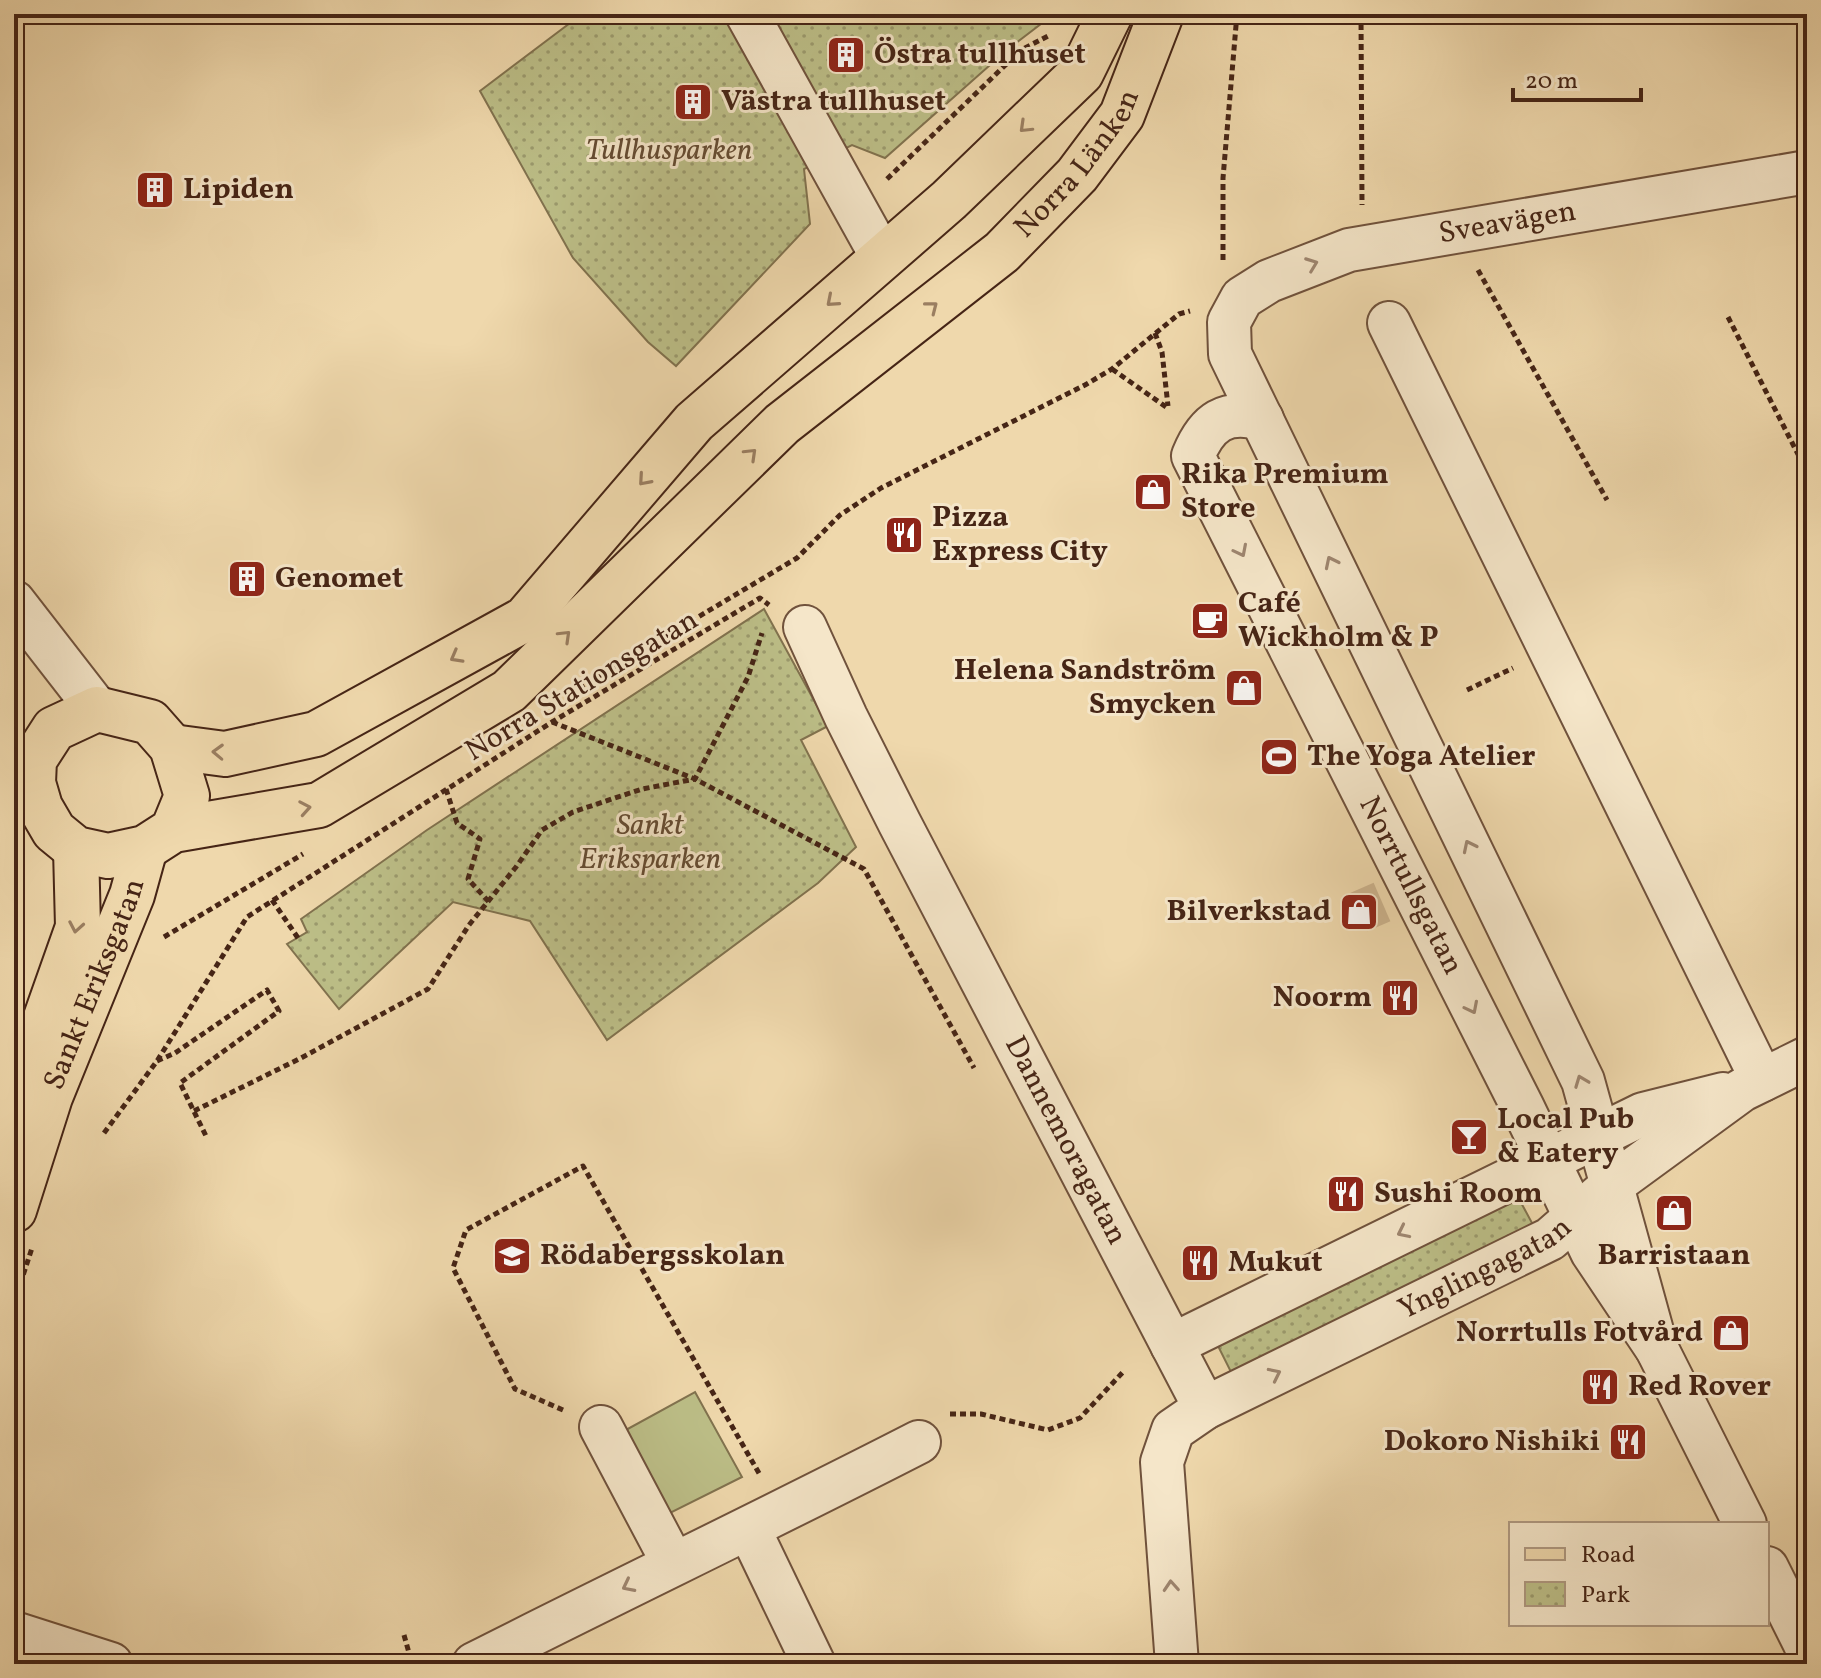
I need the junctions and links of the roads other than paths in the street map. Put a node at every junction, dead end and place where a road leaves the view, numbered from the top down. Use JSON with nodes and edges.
{"nodes":[{"id":1,"x":747,"y":14,"type":"edge"},
{"id":2,"x":1110,"y":14,"type":"edge"},
{"id":3,"x":1161,"y":14,"type":"edge"},
{"id":4,"x":1186,"y":14,"type":"edge"},
{"id":5,"x":1141,"y":69,"type":"junction"},
{"id":6,"x":1807,"y":172,"type":"edge"},
{"id":7,"x":1002,"y":252,"type":"joint"},
{"id":8,"x":882,"y":257,"type":"junction"},
{"id":9,"x":1229,"y":322,"type":"joint"},
{"id":10,"x":1389,"y":323,"type":"dead end"},
{"id":11,"x":1262,"y":419,"type":"junction"},
{"id":12,"x":14,"y":602,"type":"edge"},
{"id":13,"x":805,"y":627,"type":"dead end"},
{"id":14,"x":97,"y":709,"type":"junction"},
{"id":15,"x":172,"y":747,"type":"junction"},
{"id":16,"x":26,"y":788,"type":"edge"},
{"id":17,"x":159,"y":839,"type":"junction"},
{"id":18,"x":76,"y":849,"type":"junction"},
{"id":19,"x":1807,"y":1058,"type":"edge"},
{"id":20,"x":1752,"y":1085,"type":"junction"},
{"id":21,"x":14,"y":1108,"type":"edge"},
{"id":22,"x":1598,"y":1136,"type":"junction"},
{"id":23,"x":1548,"y":1161,"type":"junction"},
{"id":24,"x":1612,"y":1185,"type":"junction"},
{"id":25,"x":14,"y":1210,"type":"edge"},
{"id":26,"x":1576,"y":1217,"type":"junction"},
{"id":27,"x":1172,"y":1345,"type":"junction"},
{"id":28,"x":1657,"y":1349,"type":"junction"},
{"id":29,"x":1205,"y":1408,"type":"junction"},
{"id":30,"x":601,"y":1427,"type":"road end"},
{"id":31,"x":933,"y":1428,"type":"road end"},
{"id":32,"x":1744,"y":1522,"type":"edge"},
{"id":33,"x":749,"y":1529,"type":"junction"},
{"id":34,"x":673,"y":1563,"type":"junction"},
{"id":35,"x":1769,"y":1572,"type":"edge"},
{"id":36,"x":14,"y":1633,"type":"edge"},
{"id":37,"x":1807,"y":1648,"type":"edge"},
{"id":38,"x":111,"y":1664,"type":"edge"},
{"id":39,"x":474,"y":1664,"type":"edge"},
{"id":40,"x":814,"y":1664,"type":"edge"},
{"id":41,"x":1177,"y":1664,"type":"edge"}],
"edges":[{"from":1,"to":8,"type":"street"},
{"from":2,"to":8,"type":"main road","one_way":true},
{"from":3,"to":5,"type":"main road"},
{"from":4,"to":5,"type":"main road"},
{"from":5,"to":7,"type":"main road","name":"Norra Länken"},
{"from":9,"to":6,"type":"street","name":"Sveavägen","one_way":true},
{"from":17,"to":7,"type":"main road","name":"Norra Stationsgatan","one_way":true},
{"from":8,"to":15,"type":"main road","one_way":true},
{"from":9,"to":11,"type":"street","name":"Norrtullsgatan"},
{"from":10,"to":20,"type":"street"},
{"from":22,"to":11,"type":"street","name":"Norrtullsgatan","one_way":true},
{"from":11,"to":23,"type":"street","name":"Norrtullsgatan","one_way":true},
{"from":12,"to":14,"type":"street"},
{"from":13,"to":27,"type":"street","name":"Dannemoragatan"},
{"from":14,"to":15,"type":"main road"},
{"from":14,"to":16,"type":"main road"},
{"from":15,"to":17,"type":"main road"},
{"from":16,"to":18,"type":"main road"},
{"from":17,"to":18,"type":"main road","name":"Norra Stationsgatan"},
{"from":17,"to":25,"type":"main road","name":"Sankt Eriksgatan"},
{"from":18,"to":21,"type":"main road","name":"Sankt Eriksgatan","one_way":true},
{"from":19,"to":20,"type":"street","name":"Ynglingagatan"},
{"from":20,"to":22,"type":"street","name":"Ynglingagatan"},
{"from":20,"to":24,"type":"street","name":"Ynglingagatan"},
{"from":22,"to":23,"type":"street","name":"Ynglingagatan"},
{"from":22,"to":24,"type":"street","name":"Norrtullsgatan"},
{"from":23,"to":26,"type":"street","name":"Norrtullsgatan"},
{"from":23,"to":27,"type":"street","name":"Ynglingagatan","one_way":true},
{"from":24,"to":26,"type":"street","name":"Ynglingagatan"},
{"from":24,"to":28,"type":"street","name":"Norrtullsgatan"},
{"from":26,"to":28,"type":"street","name":"Norrtullsgatan"},
{"from":29,"to":26,"type":"street","name":"Ynglingagatan","one_way":true},
{"from":27,"to":29,"type":"street","name":"Dannemoragatan"},
{"from":28,"to":32,"type":"street","name":"Norrtullsgatan"},
{"from":41,"to":29,"type":"street","one_way":true},
{"from":30,"to":34,"type":"street"},
{"from":31,"to":33,"type":"street"},
{"from":33,"to":34,"type":"street"},
{"from":33,"to":40,"type":"street"},
{"from":34,"to":39,"type":"street","one_way":true},
{"from":35,"to":37,"type":"street"},
{"from":36,"to":38,"type":"street"}]}
